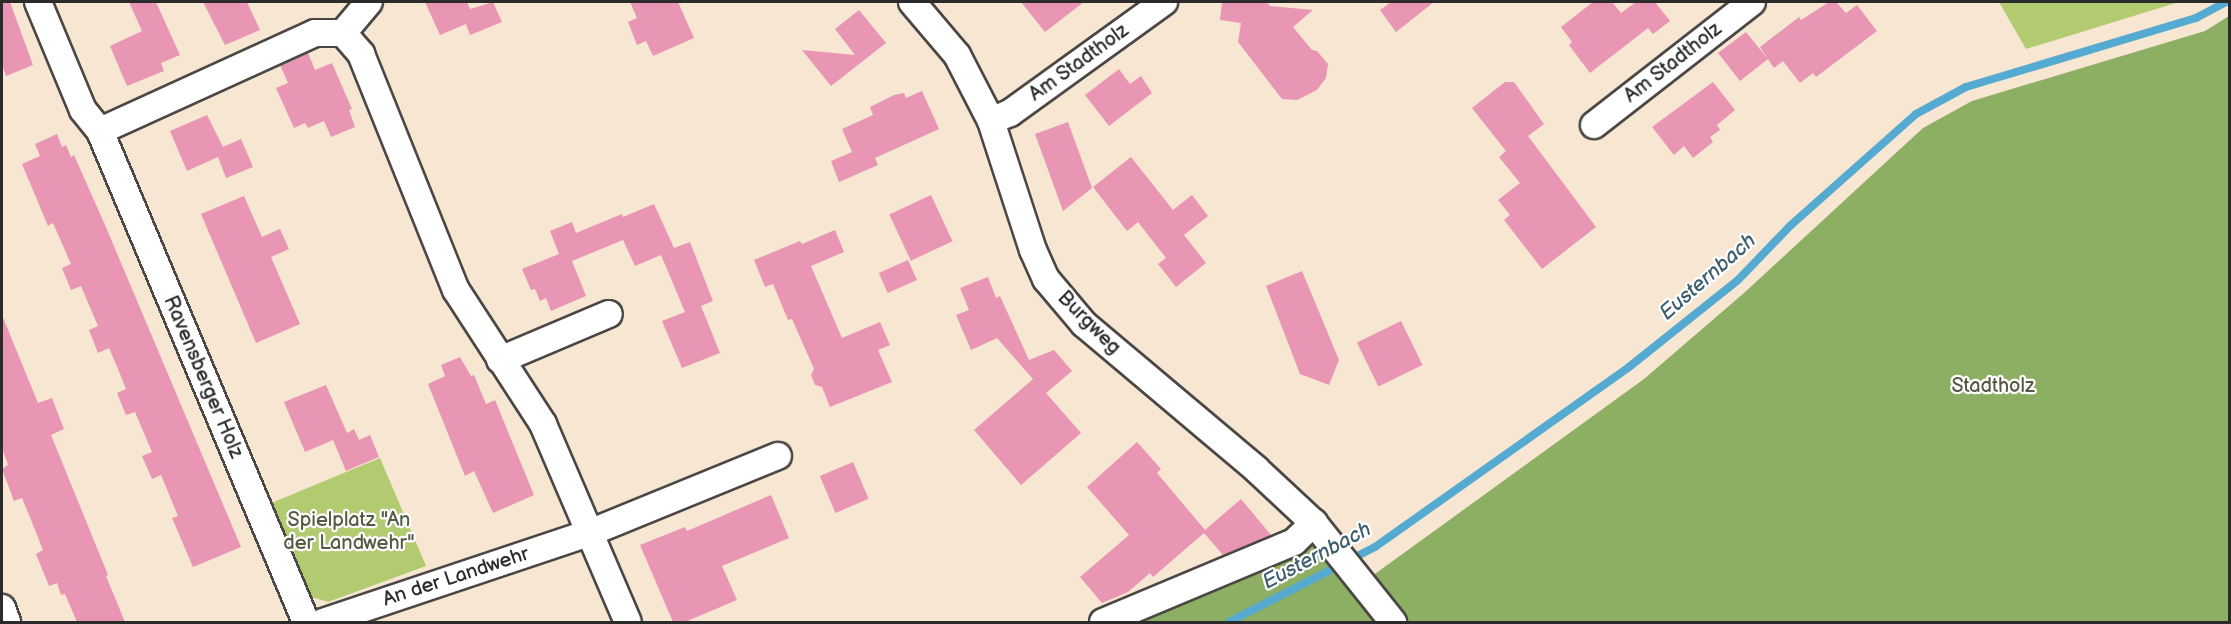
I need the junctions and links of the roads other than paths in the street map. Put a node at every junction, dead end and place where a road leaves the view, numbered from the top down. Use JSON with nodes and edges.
{"nodes":[{"id":1,"x":39,"y":2,"type":"edge"},
{"id":2,"x":369,"y":2,"type":"edge"},
{"id":3,"x":912,"y":2,"type":"edge"},
{"id":4,"x":1164,"y":2,"type":"edge"},
{"id":5,"x":1752,"y":2,"type":"edge"},
{"id":6,"x":343,"y":33,"type":"junction"},
{"id":7,"x":991,"y":121,"type":"junction"},
{"id":8,"x":1594,"y":125,"type":"dead end"},
{"id":9,"x":100,"y":131,"type":"junction"},
{"id":10,"x":609,"y":315,"type":"dead end"},
{"id":11,"x":500,"y":360,"type":"junction"},
{"id":12,"x":777,"y":456,"type":"dead end"},
{"id":13,"x":1314,"y":523,"type":"junction"},
{"id":14,"x":589,"y":533,"type":"junction"},
{"id":15,"x":2,"y":608,"type":"edge"},
{"id":16,"x":7,"y":622,"type":"edge"},
{"id":17,"x":306,"y":622,"type":"edge"},
{"id":18,"x":323,"y":622,"type":"edge"},
{"id":19,"x":628,"y":622,"type":"edge"},
{"id":20,"x":1103,"y":622,"type":"edge"},
{"id":21,"x":1393,"y":622,"type":"edge"}],
"edges":[{"from":1,"to":9,"type":"street","name":"Ravensberger Holz"},
{"from":2,"to":6,"type":"street"},
{"from":3,"to":7,"type":"street","name":"Burgweg"},
{"from":4,"to":7,"type":"street","name":"Am Stadtholz"},
{"from":5,"to":8,"type":"street","name":"Am Stadtholz"},
{"from":6,"to":9,"type":"street"},
{"from":6,"to":11,"type":"street"},
{"from":7,"to":13,"type":"street","name":"Burgweg"},
{"from":9,"to":17,"type":"street","name":"Ravensberger Holz"},
{"from":10,"to":11,"type":"street"},
{"from":11,"to":14,"type":"street"},
{"from":12,"to":14,"type":"street","name":"An der Landwehr"},
{"from":13,"to":20,"type":"street"},
{"from":13,"to":21,"type":"street","name":"Burgweg"},
{"from":14,"to":18,"type":"street","name":"An der Landwehr"},
{"from":14,"to":19,"type":"street"},
{"from":15,"to":16,"type":"street"}]}
